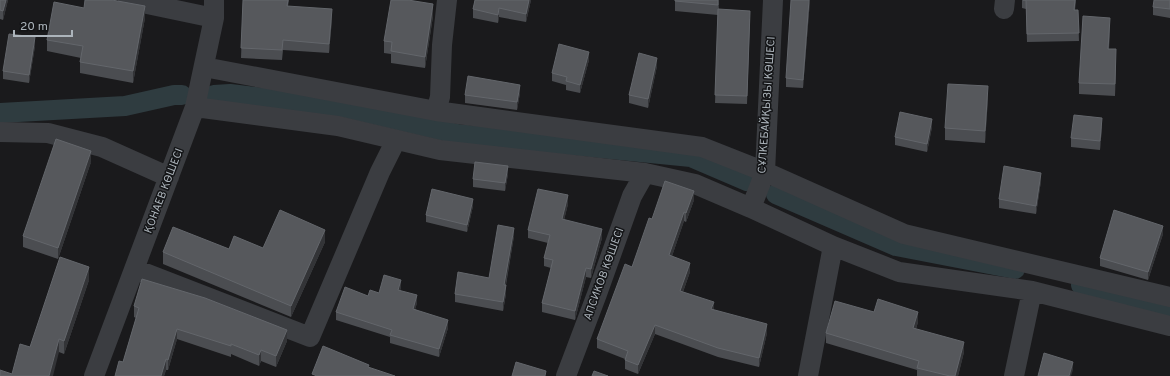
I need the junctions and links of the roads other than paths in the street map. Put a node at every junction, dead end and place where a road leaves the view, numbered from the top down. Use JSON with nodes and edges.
{"nodes":[{"id":1,"x":128,"y":0,"type":"edge"},
{"id":2,"x":447,"y":0,"type":"edge"},
{"id":3,"x":773,"y":0,"type":"edge"},
{"id":4,"x":214,"y":9,"type":"edge"},
{"id":5,"x":204,"y":66,"type":"junction"},
{"id":6,"x":195,"y":107,"type":"junction"},
{"id":7,"x":436,"y":111,"type":"junction"},
{"id":8,"x":0,"y":132,"type":"edge"},
{"id":9,"x":396,"y":140,"type":"junction"},
{"id":10,"x":765,"y":172,"type":"junction"},
{"id":11,"x":645,"y":173,"type":"junction"},
{"id":12,"x":169,"y":177,"type":"junction"},
{"id":13,"x":751,"y":208,"type":"junction"},
{"id":14,"x":833,"y":246,"type":"junction"},
{"id":15,"x":135,"y":269,"type":"junction"},
{"id":16,"x":1032,"y":292,"type":"junction"},
{"id":17,"x":1170,"y":296,"type":"edge"},
{"id":18,"x":1170,"y":326,"type":"edge"},
{"id":19,"x":94,"y":376,"type":"edge"},
{"id":20,"x":566,"y":376,"type":"edge"},
{"id":21,"x":808,"y":376,"type":"edge"},
{"id":22,"x":1014,"y":376,"type":"edge"}],
"edges":[{"from":1,"to":4,"type":"street"},
{"from":2,"to":7,"type":"street"},
{"from":3,"to":10,"type":"street","name":"СҰЛКЕБАЙҚЫЗЫ КӨШЕСІ"},
{"from":4,"to":5,"type":"street","name":"ҚОНАЕВ КӨШЕСІ"},
{"from":5,"to":6,"type":"street","name":"ҚОНАЕВ КӨШЕСІ"},
{"from":5,"to":7,"type":"street"},
{"from":6,"to":9,"type":"street"},
{"from":6,"to":12,"type":"street","name":"ҚОНАЕВ КӨШЕСІ"},
{"from":7,"to":10,"type":"street"},
{"from":8,"to":12,"type":"street"},
{"from":9,"to":11,"type":"street"},
{"from":9,"to":15,"type":"street"},
{"from":10,"to":13,"type":"street","name":"СҰЛКЕБАЙҚЫЗЫ КӨШЕСІ"},
{"from":10,"to":17,"type":"street"},
{"from":11,"to":13,"type":"street"},
{"from":11,"to":20,"type":"street","name":"АПСИКОВ КӨШЕСІ"},
{"from":12,"to":15,"type":"street","name":"ҚОНАЕВ КӨШЕСІ"},
{"from":13,"to":14,"type":"street"},
{"from":14,"to":16,"type":"street"},
{"from":14,"to":21,"type":"street"},
{"from":15,"to":19,"type":"street","name":"ҚОНАЕВ КӨШЕСІ"},
{"from":16,"to":18,"type":"street"},
{"from":16,"to":22,"type":"street"}]}
